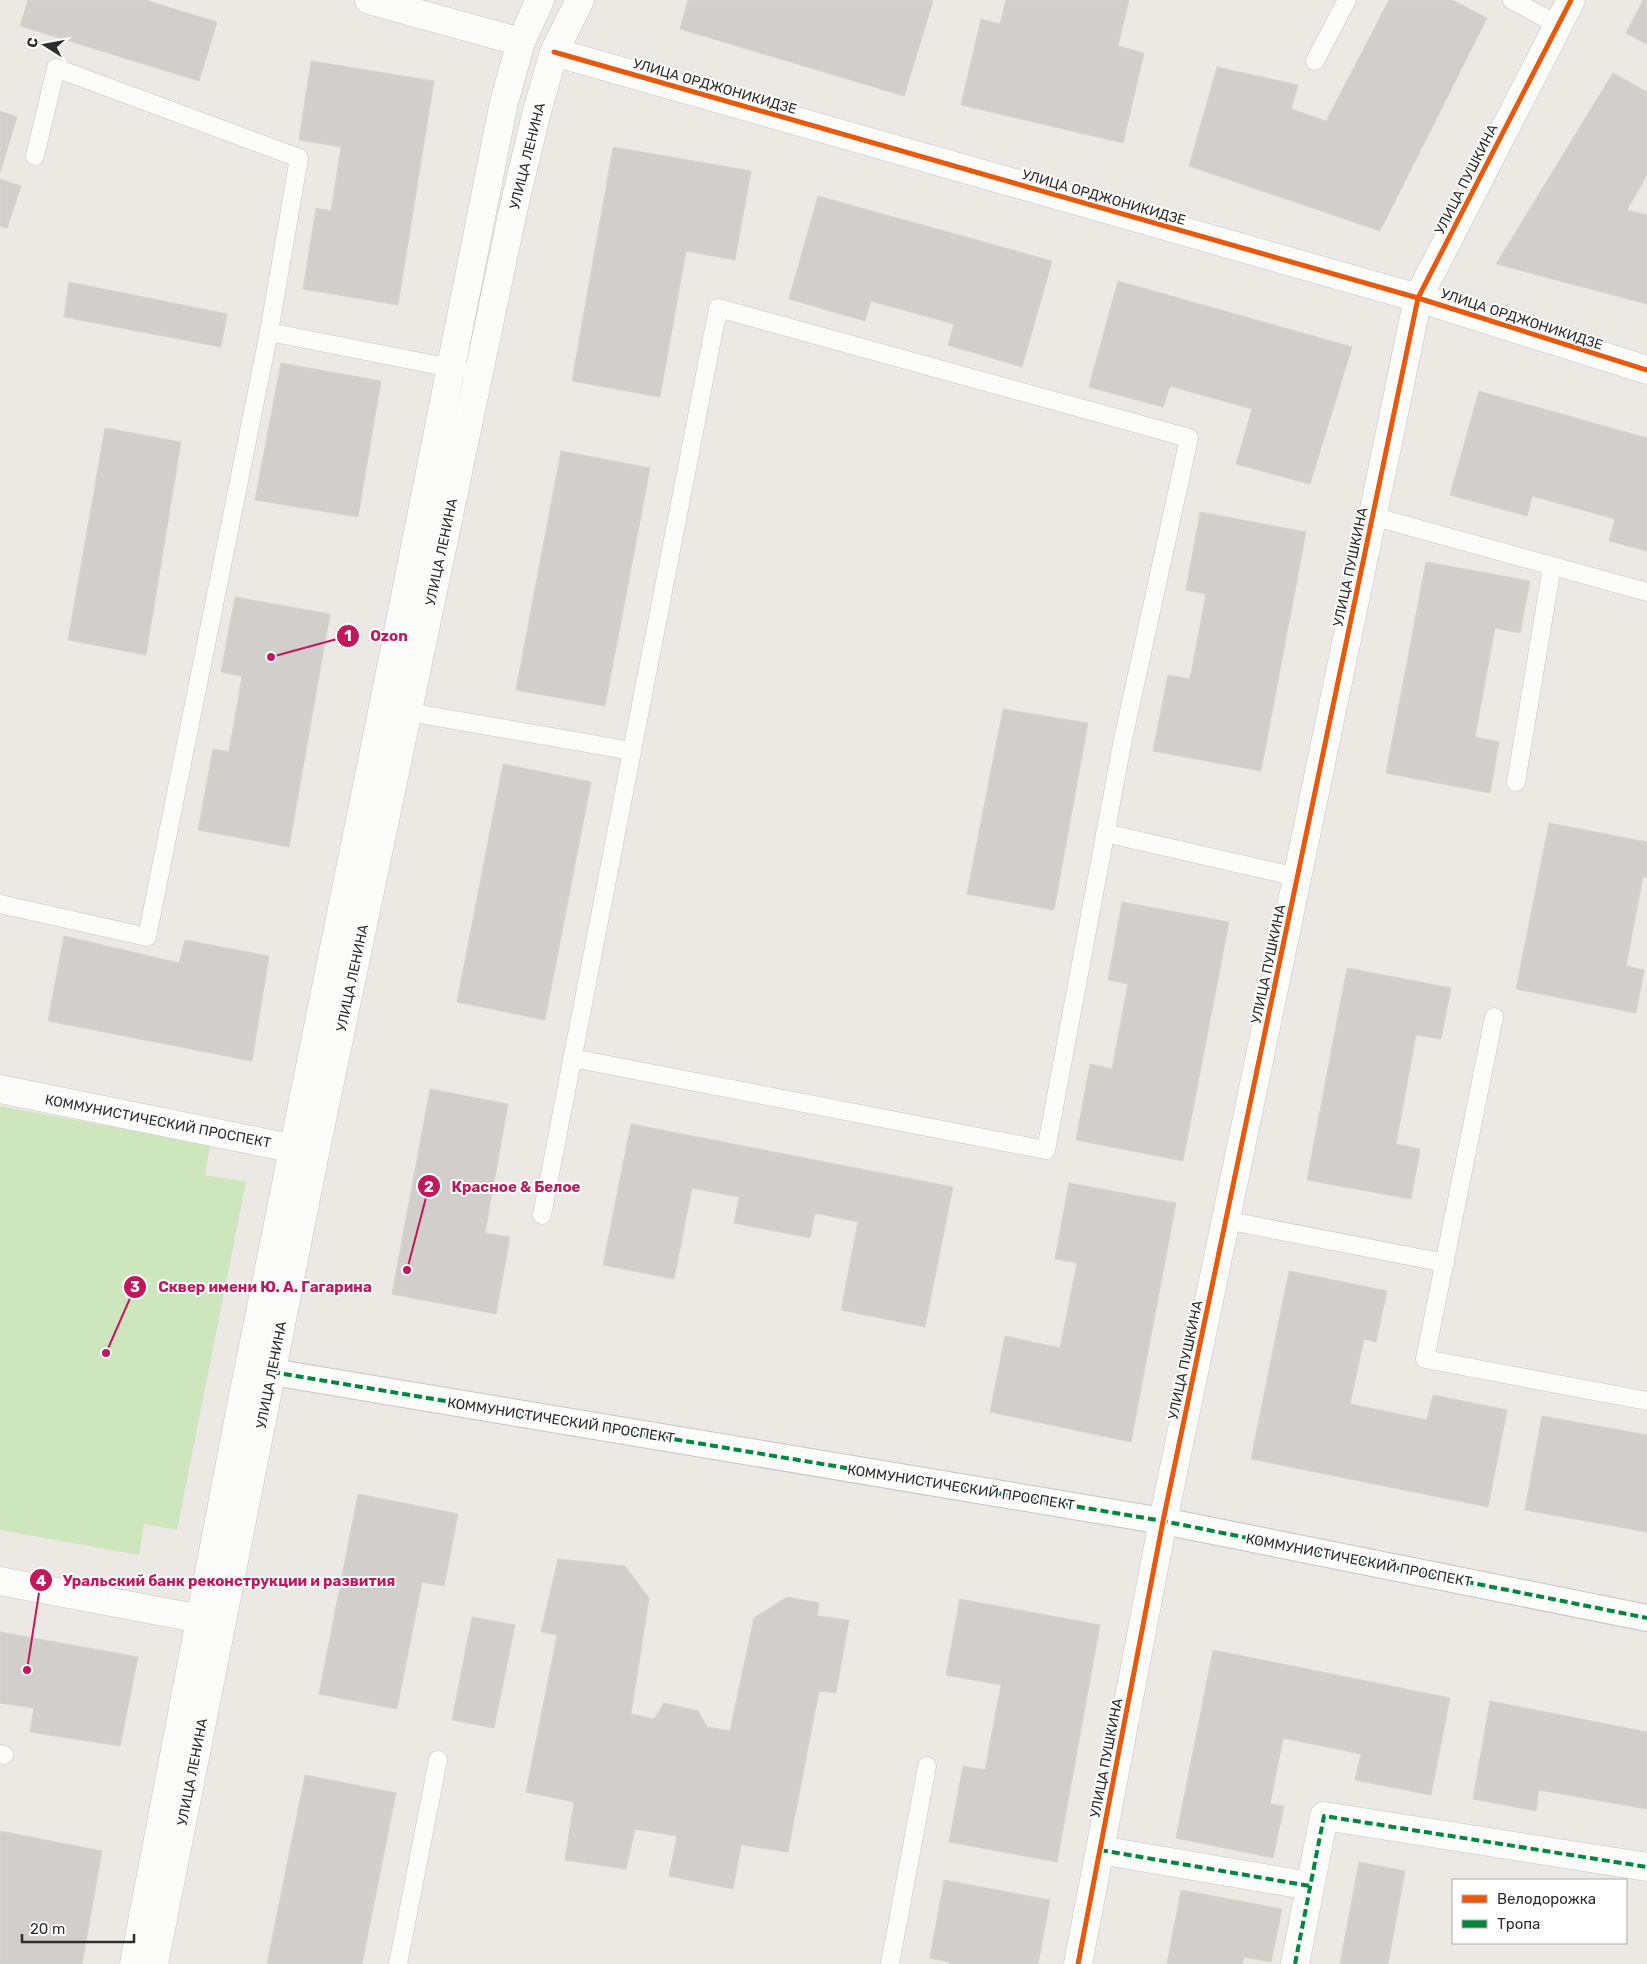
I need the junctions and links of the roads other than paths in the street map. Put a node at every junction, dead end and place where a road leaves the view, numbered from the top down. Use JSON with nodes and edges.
{"nodes":[{"id":1,"x":369,"y":0,"type":"edge"},
{"id":2,"x":540,"y":0,"type":"edge"},
{"id":3,"x":580,"y":0,"type":"edge"},
{"id":4,"x":1347,"y":0,"type":"edge"},
{"id":5,"x":1512,"y":0,"type":"edge"},
{"id":6,"x":1572,"y":0,"type":"edge"},
{"id":7,"x":1558,"y":25,"type":"junction"},
{"id":8,"x":521,"y":42,"type":"junction"},
{"id":9,"x":554,"y":52,"type":"junction"},
{"id":10,"x":1315,"y":61,"type":"dead end"},
{"id":11,"x":35,"y":156,"type":"dead end"},
{"id":12,"x":1418,"y":298,"type":"junction"},
{"id":13,"x":269,"y":332,"type":"junction"},
{"id":14,"x":452,"y":369,"type":"junction"},
{"id":15,"x":1647,"y":370,"type":"edge"},
{"id":16,"x":479,"y":372,"type":"junction"},
{"id":17,"x":1372,"y":516,"type":"junction"},
{"id":18,"x":1552,"y":566,"type":"junction"},
{"id":19,"x":1647,"y":592,"type":"edge"},
{"id":20,"x":396,"y":710,"type":"junction"},
{"id":21,"x":632,"y":751,"type":"junction"},
{"id":22,"x":1516,"y":782,"type":"dead end"},
{"id":23,"x":1105,"y":834,"type":"junction"},
{"id":24,"x":1297,"y":877,"type":"junction"},
{"id":25,"x":0,"y":904,"type":"edge"},
{"id":26,"x":1494,"y":1018,"type":"dead end"},
{"id":27,"x":572,"y":1058,"type":"junction"},
{"id":28,"x":0,"y":1090,"type":"edge"},
{"id":29,"x":304,"y":1151,"type":"junction"},
{"id":30,"x":542,"y":1215,"type":"dead end"},
{"id":31,"x":1226,"y":1220,"type":"junction"},
{"id":32,"x":1445,"y":1263,"type":"junction"},
{"id":33,"x":272,"y":1372,"type":"junction"},
{"id":34,"x":1647,"y":1401,"type":"edge"},
{"id":35,"x":1163,"y":1521,"type":"junction"},
{"id":36,"x":0,"y":1581,"type":"edge"},
{"id":37,"x":1647,"y":1618,"type":"edge"},
{"id":38,"x":211,"y":1621,"type":"junction"},
{"id":39,"x":438,"y":1760,"type":"dead end"},
{"id":40,"x":927,"y":1766,"type":"dead end"},
{"id":41,"x":1100,"y":1850,"type":"junction"},
{"id":42,"x":1647,"y":1867,"type":"edge"},
{"id":43,"x":1310,"y":1886,"type":"junction"},
{"id":44,"x":134,"y":1964,"type":"edge"},
{"id":45,"x":154,"y":1964,"type":"edge"},
{"id":46,"x":398,"y":1964,"type":"edge"},
{"id":47,"x":890,"y":1964,"type":"edge"},
{"id":48,"x":1078,"y":1964,"type":"edge"},
{"id":49,"x":1295,"y":1964,"type":"edge"}],
"edges":[{"from":1,"to":8,"type":"street","name":"УЛИЦА ОРДЖОНИКИДЗЕ"},
{"from":2,"to":8,"type":"street"},
{"from":3,"to":9,"type":"street","name":"УЛИЦА ЛЕНИНА"},
{"from":4,"to":10,"type":"lane"},
{"from":5,"to":7,"type":"lane"},
{"from":6,"to":7,"type":"street","name":"УЛИЦА ПУШКИНА"},
{"from":7,"to":12,"type":"street","name":"УЛИЦА ПУШКИНА"},
{"from":8,"to":9,"type":"street","name":"УЛИЦА ОРДЖОНИКИДЗЕ"},
{"from":8,"to":14,"type":"street"},
{"from":9,"to":12,"type":"street","name":"УЛИЦА ОРДЖОНИКИДЗЕ"},
{"from":9,"to":16,"type":"street","name":"УЛИЦА ЛЕНИНА"},
{"from":11,"to":13,"type":"lane"},
{"from":12,"to":15,"type":"street","name":"УЛИЦА ОРДЖОНИКИДЗЕ"},
{"from":12,"to":17,"type":"street","name":"УЛИЦА ПУШКИНА"},
{"from":13,"to":14,"type":"lane"},
{"from":13,"to":25,"type":"lane"},
{"from":14,"to":16,"type":"lane"},
{"from":14,"to":20,"type":"street"},
{"from":16,"to":20,"type":"street","name":"УЛИЦА ЛЕНИНА"},
{"from":17,"to":18,"type":"lane"},
{"from":17,"to":24,"type":"street","name":"УЛИЦА ПУШКИНА"},
{"from":18,"to":19,"type":"lane"},
{"from":18,"to":22,"type":"lane"},
{"from":20,"to":21,"type":"lane"},
{"from":20,"to":29,"type":"street","name":"УЛИЦА ЛЕНИНА"},
{"from":21,"to":23,"type":"lane"},
{"from":21,"to":27,"type":"lane"},
{"from":23,"to":24,"type":"lane"},
{"from":23,"to":27,"type":"lane"},
{"from":24,"to":31,"type":"street","name":"УЛИЦА ПУШКИНА"},
{"from":26,"to":32,"type":"lane"},
{"from":27,"to":30,"type":"lane"},
{"from":28,"to":29,"type":"street","name":"КОММУНИСТИЧЕСКИЙ ПРОСПЕКТ"},
{"from":29,"to":33,"type":"street","name":"УЛИЦА ЛЕНИНА"},
{"from":29,"to":38,"type":"street"},
{"from":31,"to":32,"type":"lane"},
{"from":31,"to":35,"type":"street","name":"УЛИЦА ПУШКИНА"},
{"from":32,"to":34,"type":"lane"},
{"from":33,"to":35,"type":"street","name":"КОММУНИСТИЧЕСКИЙ ПРОСПЕКТ"},
{"from":33,"to":38,"type":"street","name":"УЛИЦА ЛЕНИНА"},
{"from":35,"to":37,"type":"street","name":"КОММУНИСТИЧЕСКИЙ ПРОСПЕКТ"},
{"from":35,"to":41,"type":"street","name":"УЛИЦА ПУШКИНА"},
{"from":36,"to":38,"type":"street"},
{"from":38,"to":44,"type":"street"},
{"from":38,"to":45,"type":"street","name":"УЛИЦА ЛЕНИНА"},
{"from":39,"to":46,"type":"lane"},
{"from":40,"to":47,"type":"lane"},
{"from":41,"to":43,"type":"street"},
{"from":41,"to":48,"type":"street","name":"УЛИЦА ПУШКИНА"},
{"from":42,"to":43,"type":"street"},
{"from":43,"to":49,"type":"street"}]}
